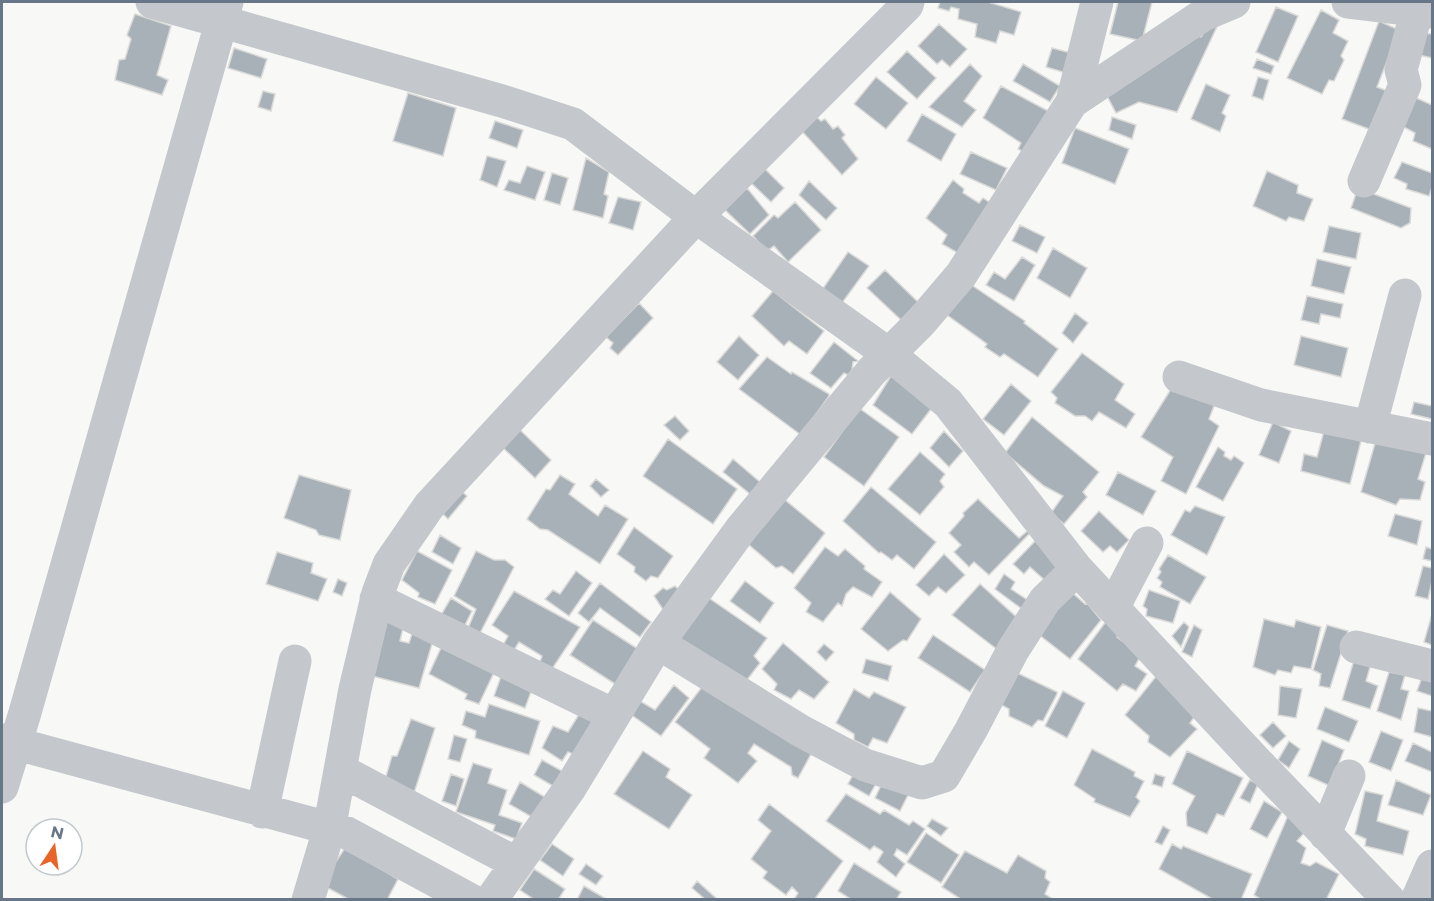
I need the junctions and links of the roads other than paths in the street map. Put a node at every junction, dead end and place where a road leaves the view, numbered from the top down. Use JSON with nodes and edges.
{"nodes":[{"id":1,"x":152,"y":2,"type":"edge"},
{"id":2,"x":908,"y":2,"type":"edge"},
{"id":3,"x":1097,"y":2,"type":"edge"},
{"id":4,"x":1234,"y":2,"type":"edge"},
{"id":5,"x":1348,"y":2,"type":"edge"},
{"id":6,"x":224,"y":11,"type":"edge"},
{"id":7,"x":1425,"y":11,"type":"edge"},
{"id":8,"x":1072,"y":102,"type":"junction"},
{"id":9,"x":1364,"y":182,"type":"dead end"},
{"id":10,"x":696,"y":217,"type":"junction"},
{"id":11,"x":1405,"y":295,"type":"dead end"},
{"id":12,"x":890,"y":355,"type":"junction"},
{"id":13,"x":1179,"y":376,"type":"dead end"},
{"id":14,"x":1371,"y":427,"type":"junction"},
{"id":15,"x":1432,"y":439,"type":"edge"},
{"id":16,"x":1147,"y":543,"type":"dead end"},
{"id":17,"x":1077,"y":569,"type":"junction"},
{"id":18,"x":376,"y":599,"type":"junction"},
{"id":19,"x":1113,"y":608,"type":"junction"},
{"id":20,"x":658,"y":642,"type":"junction"},
{"id":21,"x":1356,"y":647,"type":"dead end"},
{"id":22,"x":295,"y":662,"type":"dead end"},
{"id":23,"x":1432,"y":666,"type":"edge"},
{"id":24,"x":614,"y":715,"type":"junction"},
{"id":25,"x":8,"y":742,"type":"edge"},
{"id":26,"x":340,"y":770,"type":"junction"},
{"id":27,"x":1349,"y":776,"type":"dead end"},
{"id":28,"x":2,"y":787,"type":"edge"},
{"id":29,"x":262,"y":812,"type":"junction"},
{"id":30,"x":329,"y":830,"type":"junction"},
{"id":31,"x":1325,"y":834,"type":"junction"},
{"id":32,"x":516,"y":863,"type":"junction"},
{"id":33,"x":1432,"y":866,"type":"edge"},
{"id":34,"x":308,"y":900,"type":"edge"},
{"id":35,"x":471,"y":900,"type":"edge"},
{"id":36,"x":491,"y":900,"type":"edge"},
{"id":37,"x":1389,"y":900,"type":"edge"},
{"id":38,"x":1417,"y":900,"type":"edge"}],
"edges":[{"from":1,"to":6,"type":"street"},
{"from":2,"to":10,"type":"street"},
{"from":3,"to":8,"type":"street"},
{"from":4,"to":8,"type":"street"},
{"from":5,"to":7,"type":"street"},
{"from":6,"to":10,"type":"street"},
{"from":6,"to":25,"type":"street"},
{"from":7,"to":9,"type":"street"},
{"from":8,"to":12,"type":"street"},
{"from":10,"to":12,"type":"street"},
{"from":10,"to":18,"type":"street"},
{"from":11,"to":14,"type":"street"},
{"from":12,"to":17,"type":"street"},
{"from":12,"to":20,"type":"street"},
{"from":13,"to":14,"type":"street"},
{"from":14,"to":15,"type":"street"},
{"from":16,"to":19,"type":"street"},
{"from":17,"to":19,"type":"street"},
{"from":17,"to":20,"type":"street"},
{"from":18,"to":24,"type":"street"},
{"from":18,"to":26,"type":"street"},
{"from":19,"to":31,"type":"street"},
{"from":20,"to":24,"type":"street"},
{"from":21,"to":23,"type":"street"},
{"from":22,"to":29,"type":"street"},
{"from":24,"to":32,"type":"street"},
{"from":25,"to":28,"type":"street"},
{"from":25,"to":29,"type":"street"},
{"from":26,"to":30,"type":"street"},
{"from":26,"to":32,"type":"street"},
{"from":27,"to":31,"type":"street"},
{"from":29,"to":30,"type":"street"},
{"from":30,"to":34,"type":"street"},
{"from":30,"to":35,"type":"street"},
{"from":31,"to":37,"type":"street"},
{"from":32,"to":36,"type":"street"},
{"from":33,"to":38,"type":"street"}]}
